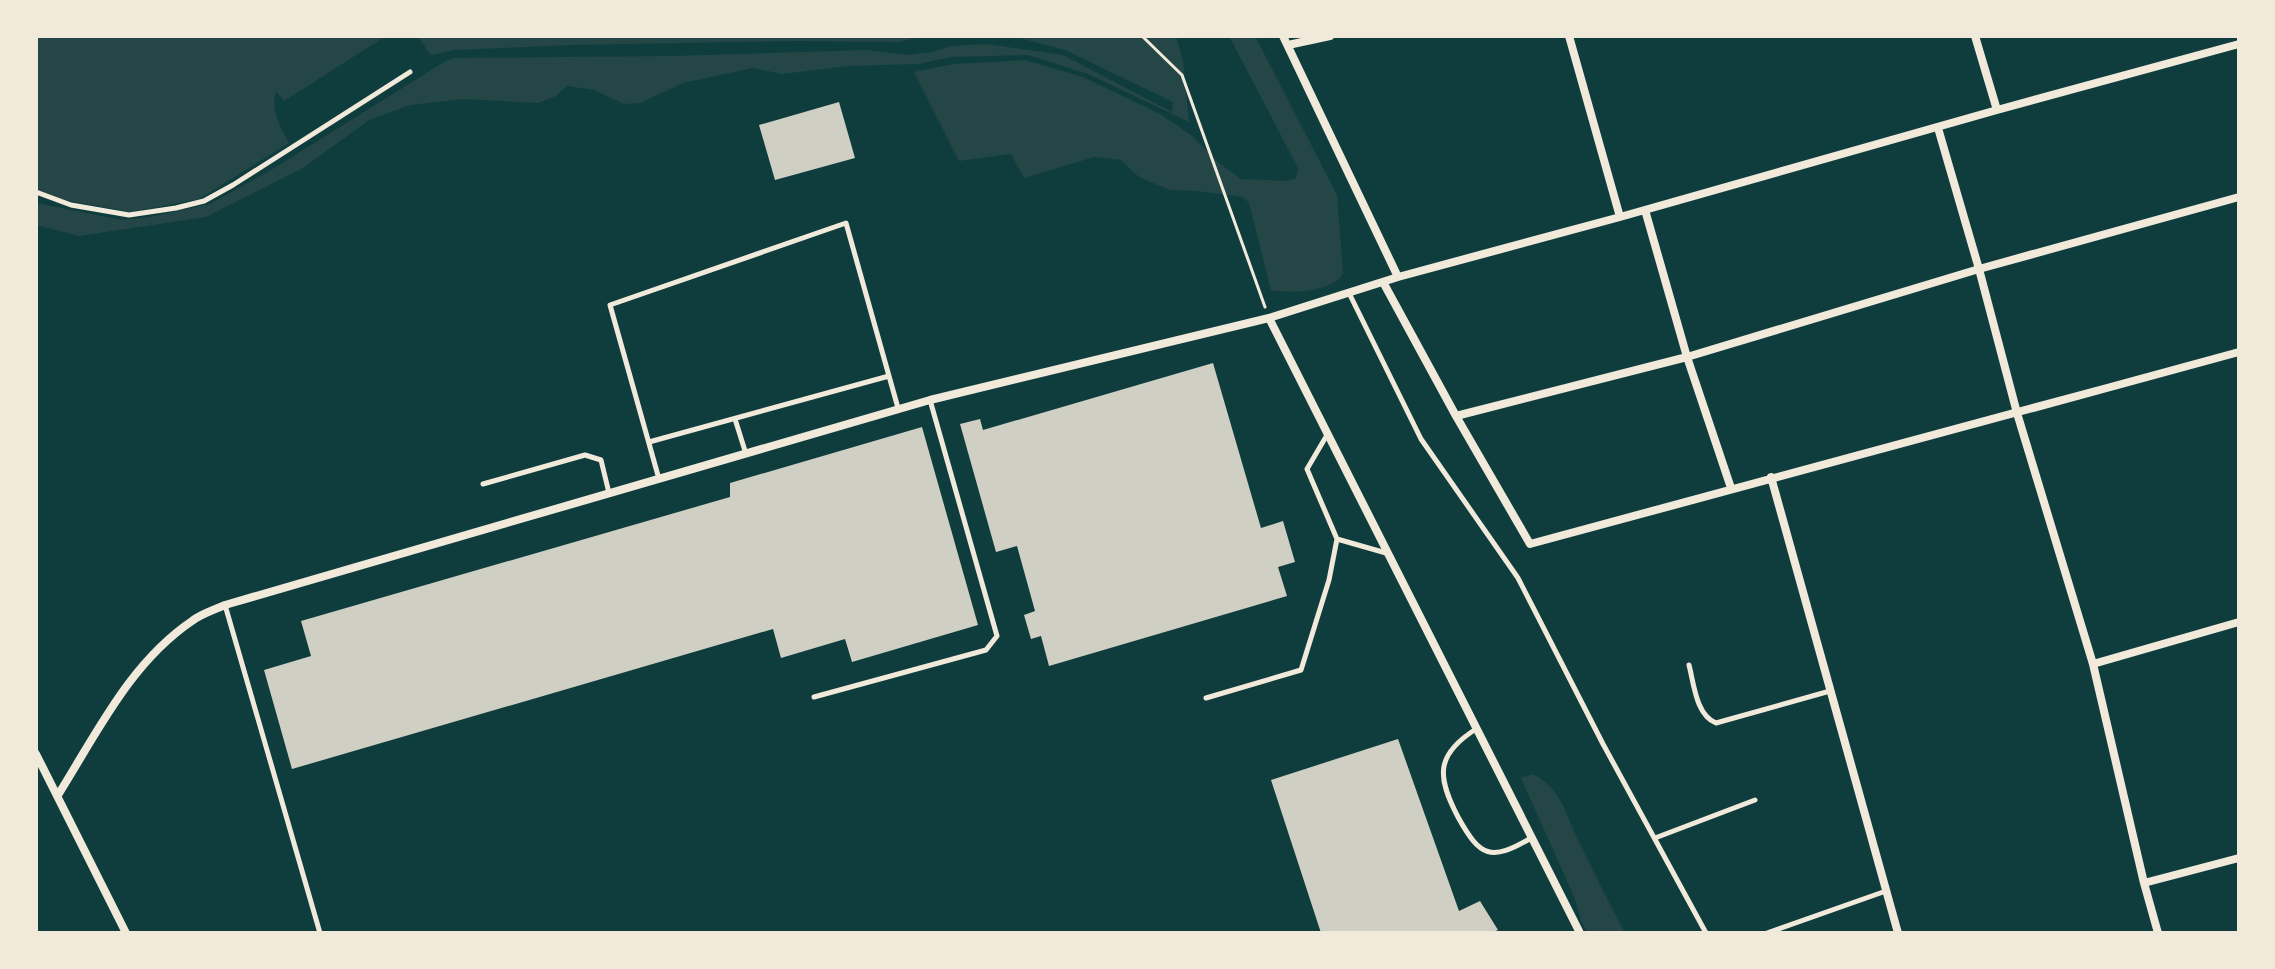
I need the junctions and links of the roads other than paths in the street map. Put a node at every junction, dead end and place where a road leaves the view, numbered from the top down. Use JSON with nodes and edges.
{"nodes":[{"id":1,"x":1330,"y":36,"type":"edge"},
{"id":2,"x":1569,"y":36,"type":"edge"},
{"id":3,"x":1975,"y":36,"type":"edge"},
{"id":4,"x":1285,"y":40,"type":"edge"},
{"id":5,"x":2239,"y":44,"type":"edge"},
{"id":6,"x":410,"y":72,"type":"dead end"},
{"id":7,"x":1997,"y":110,"type":"junction"},
{"id":8,"x":1938,"y":128,"type":"junction"},
{"id":9,"x":36,"y":192,"type":"edge"},
{"id":10,"x":2239,"y":197,"type":"edge"},
{"id":11,"x":1645,"y":210,"type":"junction"},
{"id":12,"x":1620,"y":217,"type":"junction"},
{"id":13,"x":1979,"y":269,"type":"junction"},
{"id":14,"x":1398,"y":277,"type":"junction"},
{"id":15,"x":1383,"y":282,"type":"junction"},
{"id":16,"x":1349,"y":293,"type":"junction"},
{"id":17,"x":1269,"y":318,"type":"junction"},
{"id":18,"x":2239,"y":352,"type":"edge"},
{"id":19,"x":1687,"y":357,"type":"junction"},
{"id":20,"x":889,"y":376,"type":"junction"},
{"id":21,"x":930,"y":400,"type":"junction"},
{"id":22,"x":898,"y":409,"type":"junction"},
{"id":23,"x":2017,"y":413,"type":"junction"},
{"id":24,"x":1456,"y":416,"type":"junction"},
{"id":25,"x":735,"y":419,"type":"junction"},
{"id":26,"x":1328,"y":435,"type":"junction"},
{"id":27,"x":649,"y":442,"type":"junction"},
{"id":28,"x":746,"y":454,"type":"junction"},
{"id":29,"x":1771,"y":477,"type":"junction"},
{"id":30,"x":659,"y":479,"type":"junction"},
{"id":31,"x":483,"y":484,"type":"dead end"},
{"id":32,"x":1731,"y":488,"type":"junction"},
{"id":33,"x":609,"y":494,"type":"junction"},
{"id":34,"x":1337,"y":539,"type":"junction"},
{"id":35,"x":1387,"y":553,"type":"junction"},
{"id":36,"x":225,"y":605,"type":"junction"},
{"id":37,"x":2239,"y":622,"type":"edge"},
{"id":38,"x":2093,"y":664,"type":"junction"},
{"id":39,"x":1689,"y":665,"type":"dead end"},
{"id":40,"x":1831,"y":690,"type":"junction"},
{"id":41,"x":814,"y":697,"type":"dead end"},
{"id":42,"x":1206,"y":698,"type":"dead end"},
{"id":43,"x":1476,"y":729,"type":"junction"},
{"id":44,"x":36,"y":754,"type":"edge"},
{"id":45,"x":58,"y":795,"type":"junction"},
{"id":46,"x":1755,"y":800,"type":"dead end"},
{"id":47,"x":1531,"y":838,"type":"junction"},
{"id":48,"x":1655,"y":838,"type":"junction"},
{"id":49,"x":2239,"y":858,"type":"edge"},
{"id":50,"x":2144,"y":883,"type":"junction"},
{"id":51,"x":1886,"y":891,"type":"junction"},
{"id":52,"x":126,"y":933,"type":"edge"},
{"id":53,"x":320,"y":933,"type":"edge"},
{"id":54,"x":1580,"y":933,"type":"edge"},
{"id":55,"x":1706,"y":933,"type":"edge"},
{"id":56,"x":1767,"y":933,"type":"edge"},
{"id":57,"x":1898,"y":933,"type":"edge"},
{"id":58,"x":2158,"y":933,"type":"edge"}],
"edges":[{"from":1,"to":4,"type":"street"},
{"from":2,"to":12,"type":"street"},
{"from":3,"to":7,"type":"street"},
{"from":4,"to":14,"type":"street"},
{"from":5,"to":7,"type":"street"},
{"from":6,"to":9,"type":"lane"},
{"from":7,"to":8,"type":"street"},
{"from":8,"to":11,"type":"street"},
{"from":8,"to":13,"type":"street"},
{"from":10,"to":13,"type":"street"},
{"from":11,"to":12,"type":"street"},
{"from":11,"to":19,"type":"street"},
{"from":12,"to":14,"type":"street"},
{"from":13,"to":19,"type":"street"},
{"from":13,"to":23,"type":"street"},
{"from":14,"to":15,"type":"street"},
{"from":15,"to":16,"type":"street"},
{"from":15,"to":24,"type":"street"},
{"from":16,"to":17,"type":"street"},
{"from":16,"to":48,"type":"lane"},
{"from":17,"to":21,"type":"street"},
{"from":17,"to":26,"type":"street"},
{"from":18,"to":23,"type":"street"},
{"from":19,"to":24,"type":"street"},
{"from":19,"to":32,"type":"street"},
{"from":20,"to":22,"type":"lane"},
{"from":20,"to":25,"type":"lane"},
{"from":20,"to":27,"type":"lane"},
{"from":21,"to":22,"type":"street"},
{"from":21,"to":41,"type":"lane"},
{"from":22,"to":28,"type":"street"},
{"from":23,"to":29,"type":"street"},
{"from":23,"to":38,"type":"street"},
{"from":24,"to":32,"type":"street"},
{"from":25,"to":27,"type":"lane"},
{"from":25,"to":28,"type":"lane"},
{"from":26,"to":34,"type":"lane"},
{"from":26,"to":35,"type":"street"},
{"from":27,"to":30,"type":"lane"},
{"from":28,"to":30,"type":"street"},
{"from":29,"to":32,"type":"street"},
{"from":29,"to":40,"type":"street"},
{"from":30,"to":33,"type":"street"},
{"from":31,"to":33,"type":"lane"},
{"from":33,"to":36,"type":"street"},
{"from":34,"to":35,"type":"lane"},
{"from":34,"to":42,"type":"lane"},
{"from":35,"to":43,"type":"street"},
{"from":36,"to":45,"type":"street"},
{"from":36,"to":53,"type":"lane"},
{"from":37,"to":38,"type":"street"},
{"from":38,"to":50,"type":"street"},
{"from":39,"to":40,"type":"lane"},
{"from":40,"to":51,"type":"street"},
{"from":43,"to":47,"type":"street"},
{"from":43,"to":47,"type":"lane"},
{"from":44,"to":45,"type":"street"},
{"from":45,"to":52,"type":"street"},
{"from":46,"to":48,"type":"lane"},
{"from":47,"to":54,"type":"street"},
{"from":48,"to":55,"type":"lane"},
{"from":49,"to":50,"type":"street"},
{"from":50,"to":58,"type":"street"},
{"from":51,"to":56,"type":"lane"},
{"from":51,"to":57,"type":"street"}]}
